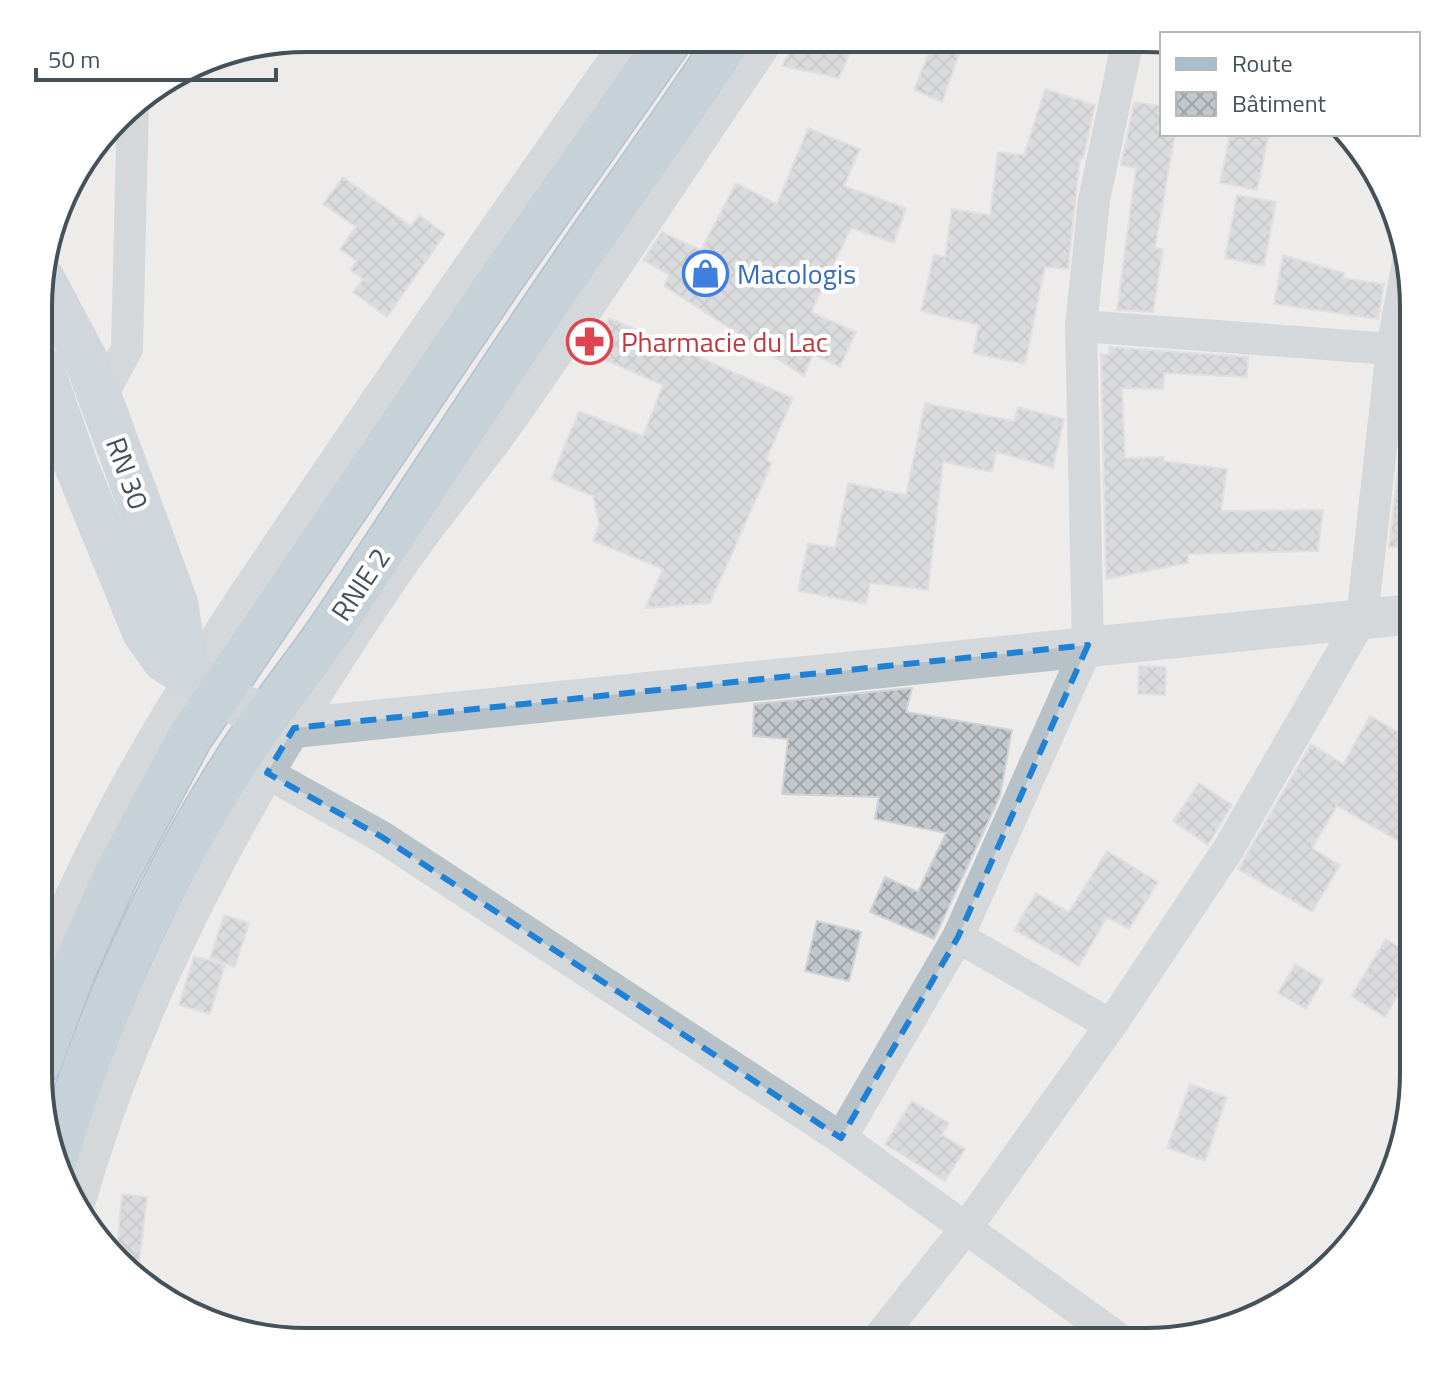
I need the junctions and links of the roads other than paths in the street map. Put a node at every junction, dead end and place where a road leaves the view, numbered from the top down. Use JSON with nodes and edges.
{"nodes":[{"id":1,"x":620,"y":52,"type":"edge"},
{"id":2,"x":660,"y":52,"type":"edge"},
{"id":3,"x":720,"y":52,"type":"edge"},
{"id":4,"x":760,"y":53,"type":"edge"},
{"id":5,"x":1125,"y":53,"type":"edge"},
{"id":6,"x":133,"y":121,"type":"edge"},
{"id":7,"x":53,"y":297,"type":"edge"},
{"id":8,"x":1399,"y":310,"type":"edge"},
{"id":9,"x":1081,"y":326,"type":"junction"},
{"id":10,"x":1392,"y":349,"type":"junction"},
{"id":11,"x":52,"y":396,"type":"edge"},
{"id":12,"x":100,"y":398,"type":"junction"},
{"id":13,"x":1399,"y":615,"type":"edge"},
{"id":14,"x":1362,"y":618,"type":"junction"},
{"id":15,"x":1088,"y":645,"type":"junction"},
{"id":16,"x":203,"y":685,"type":"junction"},
{"id":17,"x":280,"y":722,"type":"junction"},
{"id":18,"x":267,"y":773,"type":"junction"},
{"id":19,"x":958,"y":937,"type":"junction"},
{"id":20,"x":53,"y":941,"type":"edge"},
{"id":21,"x":53,"y":1025,"type":"edge"},
{"id":22,"x":1111,"y":1025,"type":"junction"},
{"id":23,"x":841,"y":1138,"type":"junction"},
{"id":24,"x":62,"y":1139,"type":"edge"},
{"id":25,"x":82,"y":1194,"type":"edge"},
{"id":26,"x":966,"y":1228,"type":"junction"},
{"id":27,"x":887,"y":1327,"type":"edge"},
{"id":28,"x":1103,"y":1327,"type":"edge"}],
"edges":[{"from":1,"to":16,"type":"street"},
{"from":2,"to":16,"type":"highway","name":"RNIE 2","number":"RNIE 2"},
{"from":3,"to":17,"type":"highway","name":"RNIE 2","number":"RNIE 2"},
{"from":4,"to":17,"type":"street"},
{"from":5,"to":9,"type":"street"},
{"from":6,"to":12,"type":"street"},
{"from":7,"to":12,"type":"main road","name":"RN 30","number":"RN 30"},
{"from":8,"to":10,"type":"street"},
{"from":9,"to":10,"type":"street"},
{"from":9,"to":15,"type":"street"},
{"from":10,"to":14,"type":"street"},
{"from":11,"to":16,"type":"main road","number":"RN 30"},
{"from":12,"to":16,"type":"main road","name":"RN 30","number":"RN 30"},
{"from":13,"to":14,"type":"street"},
{"from":14,"to":15,"type":"street"},
{"from":14,"to":22,"type":"street"},
{"from":15,"to":17,"type":"street"},
{"from":15,"to":19,"type":"street"},
{"from":16,"to":17,"type":"main road"},
{"from":16,"to":20,"type":"street"},
{"from":16,"to":21,"type":"highway","name":"RNIE 2","number":"RNIE 2"},
{"from":17,"to":18,"type":"street"},
{"from":17,"to":24,"type":"highway","name":"RNIE 2","number":"RNIE 2"},
{"from":18,"to":23,"type":"street"},
{"from":18,"to":25,"type":"street"},
{"from":19,"to":22,"type":"street"},
{"from":19,"to":23,"type":"street"},
{"from":22,"to":26,"type":"street"},
{"from":23,"to":26,"type":"street"},
{"from":26,"to":27,"type":"street"},
{"from":26,"to":28,"type":"street"}]}
